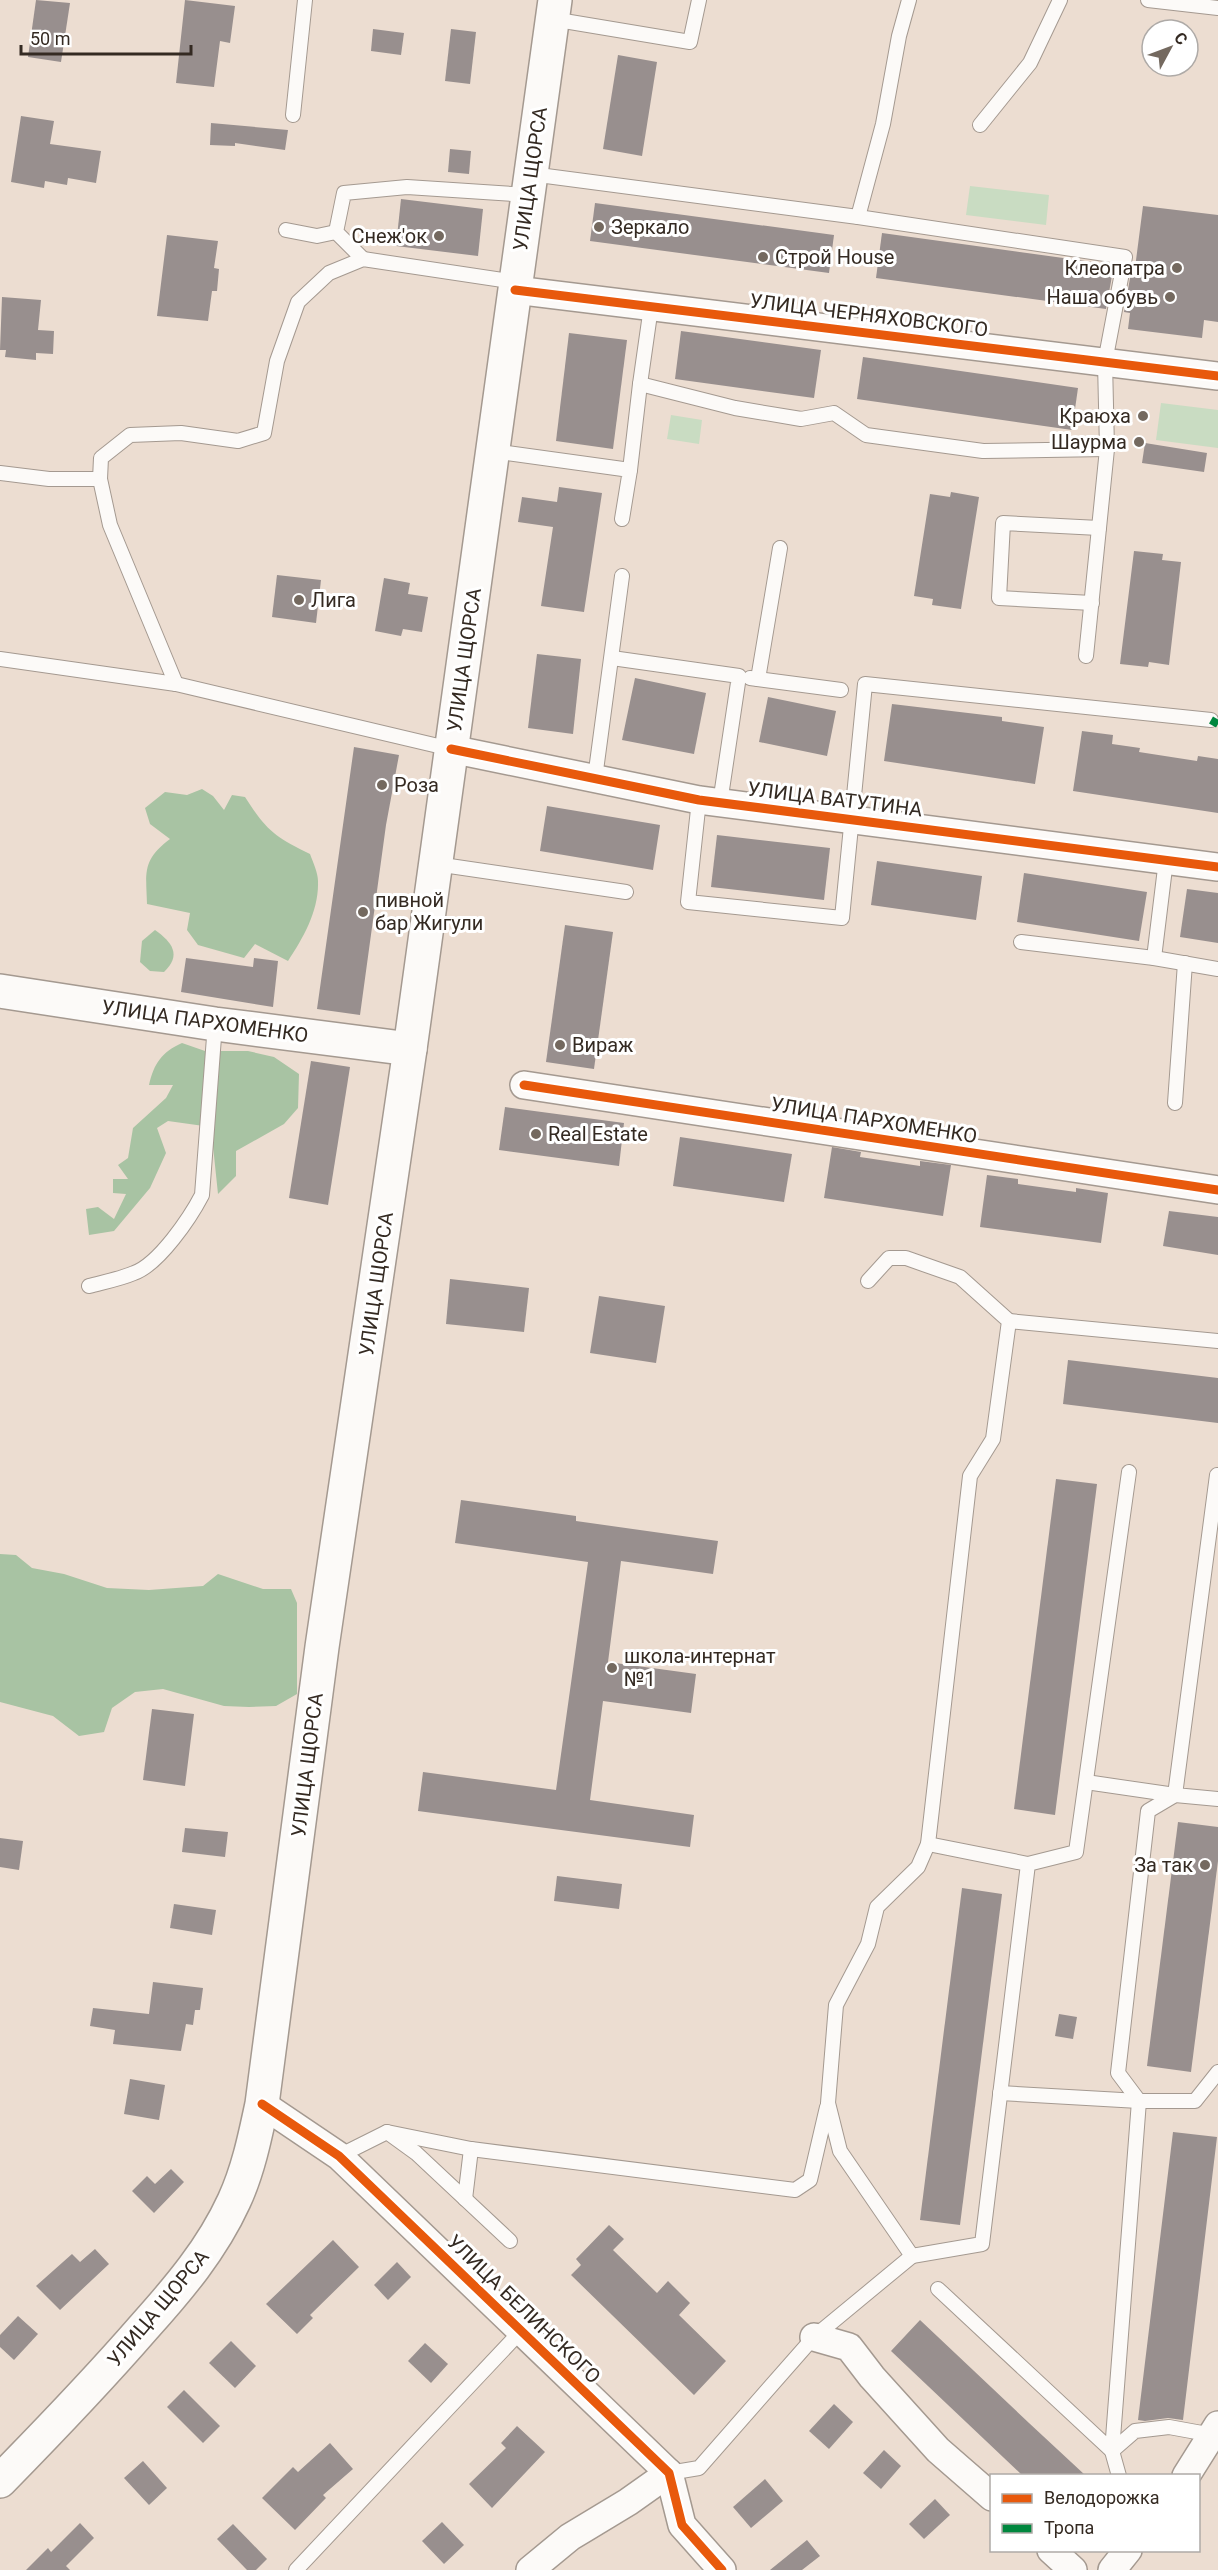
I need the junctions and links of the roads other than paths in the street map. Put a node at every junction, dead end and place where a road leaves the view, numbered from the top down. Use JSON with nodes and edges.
{"nodes":[{"id":1,"x":305,"y":0,"type":"edge"},
{"id":2,"x":699,"y":0,"type":"edge"},
{"id":3,"x":909,"y":0,"type":"edge"},
{"id":4,"x":1060,"y":0,"type":"edge"},
{"id":5,"x":1148,"y":0,"type":"edge"},
{"id":6,"x":1218,"y":8,"type":"edge"},
{"id":7,"x":554,"y":10,"type":"edge"},
{"id":8,"x":293,"y":115,"type":"dead end"},
{"id":9,"x":980,"y":125,"type":"dead end"},
{"id":10,"x":530,"y":184,"type":"junction"},
{"id":11,"x":858,"y":217,"type":"junction"},
{"id":12,"x":286,"y":230,"type":"dead end"},
{"id":13,"x":336,"y":231,"type":"junction"},
{"id":14,"x":363,"y":260,"type":"junction"},
{"id":15,"x":516,"y":286,"type":"junction"},
{"id":16,"x":651,"y":307,"type":"junction"},
{"id":17,"x":1105,"y":362,"type":"junction"},
{"id":18,"x":1218,"y":376,"type":"edge"},
{"id":19,"x":640,"y":384,"type":"junction"},
{"id":20,"x":1107,"y":449,"type":"junction"},
{"id":21,"x":493,"y":451,"type":"junction"},
{"id":22,"x":630,"y":470,"type":"junction"},
{"id":23,"x":0,"y":473,"type":"edge"},
{"id":24,"x":100,"y":479,"type":"junction"},
{"id":25,"x":622,"y":519,"type":"dead end"},
{"id":26,"x":1099,"y":528,"type":"junction"},
{"id":27,"x":780,"y":548,"type":"dead end"},
{"id":28,"x":622,"y":576,"type":"dead end"},
{"id":29,"x":1092,"y":603,"type":"junction"},
{"id":30,"x":1086,"y":656,"type":"dead end"},
{"id":31,"x":612,"y":658,"type":"junction"},
{"id":32,"x":0,"y":660,"type":"edge"},
{"id":33,"x":739,"y":676,"type":"junction"},
{"id":34,"x":758,"y":679,"type":"junction"},
{"id":35,"x":176,"y":684,"type":"junction"},
{"id":36,"x":841,"y":690,"type":"dead end"},
{"id":37,"x":1211,"y":720,"type":"dead end"},
{"id":38,"x":452,"y":748,"type":"junction"},
{"id":39,"x":595,"y":778,"type":"junction"},
{"id":40,"x":709,"y":801,"type":"junction"},
{"id":41,"x":851,"y":819,"type":"junction"},
{"id":42,"x":1166,"y":860,"type":"junction"},
{"id":43,"x":436,"y":864,"type":"junction"},
{"id":44,"x":1218,"y":867,"type":"edge"},
{"id":45,"x":626,"y":892,"type":"dead end"},
{"id":46,"x":1021,"y":942,"type":"dead end"},
{"id":47,"x":1154,"y":958,"type":"junction"},
{"id":48,"x":1185,"y":963,"type":"junction"},
{"id":49,"x":1218,"y":969,"type":"edge"},
{"id":50,"x":0,"y":991,"type":"edge"},
{"id":51,"x":215,"y":1024,"type":"junction"},
{"id":52,"x":410,"y":1049,"type":"junction"},
{"id":53,"x":524,"y":1085,"type":"dead end"},
{"id":54,"x":1175,"y":1103,"type":"dead end"},
{"id":55,"x":1218,"y":1191,"type":"edge"},
{"id":56,"x":868,"y":1281,"type":"dead end"},
{"id":57,"x":89,"y":1286,"type":"dead end"},
{"id":58,"x":1009,"y":1321,"type":"junction"},
{"id":59,"x":1218,"y":1341,"type":"edge"},
{"id":60,"x":1129,"y":1472,"type":"dead end"},
{"id":61,"x":1217,"y":1475,"type":"edge"},
{"id":62,"x":1086,"y":1782,"type":"junction"},
{"id":63,"x":1175,"y":1795,"type":"junction"},
{"id":64,"x":1218,"y":1799,"type":"edge"},
{"id":65,"x":928,"y":1844,"type":"junction"},
{"id":66,"x":1028,"y":1864,"type":"junction"},
{"id":67,"x":1218,"y":2072,"type":"edge"},
{"id":68,"x":1000,"y":2093,"type":"junction"},
{"id":69,"x":1139,"y":2101,"type":"junction"},
{"id":70,"x":828,"y":2103,"type":"junction"},
{"id":71,"x":262,"y":2104,"type":"junction"},
{"id":72,"x":387,"y":2132,"type":"junction"},
{"id":73,"x":471,"y":2149,"type":"junction"},
{"id":74,"x":339,"y":2156,"type":"junction"},
{"id":75,"x":465,"y":2199,"type":"junction"},
{"id":76,"x":510,"y":2241,"type":"dead end"},
{"id":77,"x":912,"y":2256,"type":"junction"},
{"id":78,"x":938,"y":2289,"type":"dead end"},
{"id":79,"x":521,"y":2331,"type":"junction"},
{"id":80,"x":814,"y":2337,"type":"junction"},
{"id":81,"x":1216,"y":2430,"type":"edge"},
{"id":82,"x":1112,"y":2451,"type":"junction"},
{"id":83,"x":669,"y":2473,"type":"junction"},
{"id":84,"x":1119,"y":2474,"type":"edge"},
{"id":85,"x":1187,"y":2474,"type":"edge"},
{"id":86,"x":0,"y":2481,"type":"edge"},
{"id":87,"x":990,"y":2495,"type":"edge"},
{"id":88,"x":1053,"y":2552,"type":"edge"},
{"id":89,"x":1118,"y":2552,"type":"edge"},
{"id":90,"x":1126,"y":2552,"type":"edge"},
{"id":91,"x":296,"y":2570,"type":"edge"},
{"id":92,"x":530,"y":2570,"type":"edge"},
{"id":93,"x":722,"y":2570,"type":"edge"},
{"id":94,"x":1073,"y":2570,"type":"edge"},
{"id":95,"x":1111,"y":2570,"type":"edge"}],
"edges":[{"from":1,"to":8,"type":"lane"},
{"from":2,"to":7,"type":"lane"},
{"from":3,"to":11,"type":"lane"},
{"from":4,"to":9,"type":"lane"},
{"from":5,"to":6,"type":"lane"},
{"from":7,"to":10,"type":"main road","name":"УЛИЦА ЩОРСА"},
{"from":10,"to":11,"type":"lane"},
{"from":10,"to":13,"type":"lane"},
{"from":10,"to":15,"type":"main road","name":"УЛИЦА ЩОРСА"},
{"from":11,"to":17,"type":"lane"},
{"from":12,"to":13,"type":"lane"},
{"from":13,"to":14,"type":"lane"},
{"from":14,"to":15,"type":"lane"},
{"from":14,"to":24,"type":"lane"},
{"from":15,"to":16,"type":"street","name":"УЛИЦА ЧЕРНЯХОВСКОГО"},
{"from":15,"to":21,"type":"main road","name":"УЛИЦА ЩОРСА"},
{"from":16,"to":17,"type":"street","name":"УЛИЦА ЧЕРНЯХОВСКОГО"},
{"from":16,"to":19,"type":"lane"},
{"from":17,"to":18,"type":"street","name":"УЛИЦА ЧЕРНЯХОВСКОГО"},
{"from":17,"to":20,"type":"lane"},
{"from":19,"to":20,"type":"lane"},
{"from":19,"to":22,"type":"lane"},
{"from":20,"to":26,"type":"lane"},
{"from":21,"to":22,"type":"lane"},
{"from":21,"to":38,"type":"main road","name":"УЛИЦА ЩОРСА"},
{"from":22,"to":25,"type":"lane"},
{"from":23,"to":24,"type":"lane"},
{"from":24,"to":35,"type":"lane"},
{"from":26,"to":29,"type":"lane"},
{"from":26,"to":29,"type":"lane"},
{"from":27,"to":34,"type":"lane"},
{"from":28,"to":31,"type":"lane"},
{"from":29,"to":30,"type":"lane"},
{"from":31,"to":33,"type":"lane"},
{"from":31,"to":39,"type":"lane"},
{"from":32,"to":35,"type":"lane"},
{"from":33,"to":34,"type":"lane"},
{"from":33,"to":40,"type":"lane"},
{"from":34,"to":36,"type":"lane"},
{"from":35,"to":38,"type":"lane"},
{"from":37,"to":41,"type":"lane"},
{"from":38,"to":39,"type":"street","name":"УЛИЦА ВАТУТИНА"},
{"from":38,"to":43,"type":"main road","name":"УЛИЦА ЩОРСА"},
{"from":39,"to":40,"type":"street","name":"УЛИЦА ВАТУТИНА"},
{"from":40,"to":41,"type":"street","name":"УЛИЦА ВАТУТИНА"},
{"from":40,"to":41,"type":"lane"},
{"from":41,"to":42,"type":"street","name":"УЛИЦА ВАТУТИНА"},
{"from":42,"to":44,"type":"street","name":"УЛИЦА ВАТУТИНА"},
{"from":42,"to":47,"type":"lane"},
{"from":43,"to":45,"type":"lane"},
{"from":43,"to":52,"type":"main road","name":"УЛИЦА ЩОРСА"},
{"from":46,"to":47,"type":"lane"},
{"from":47,"to":48,"type":"lane"},
{"from":48,"to":49,"type":"lane"},
{"from":48,"to":54,"type":"lane"},
{"from":50,"to":51,"type":"main road","name":"УЛИЦА ПАРХОМЕНКО"},
{"from":51,"to":52,"type":"main road","name":"УЛИЦА ПАРХОМЕНКО"},
{"from":51,"to":57,"type":"lane"},
{"from":52,"to":71,"type":"main road","name":"УЛИЦА ЩОРСА"},
{"from":53,"to":55,"type":"street","name":"УЛИЦА ПАРХОМЕНКО"},
{"from":56,"to":58,"type":"lane"},
{"from":58,"to":59,"type":"lane"},
{"from":58,"to":65,"type":"lane"},
{"from":60,"to":62,"type":"lane"},
{"from":61,"to":63,"type":"lane"},
{"from":62,"to":63,"type":"lane"},
{"from":62,"to":66,"type":"lane"},
{"from":63,"to":64,"type":"lane"},
{"from":63,"to":69,"type":"lane"},
{"from":65,"to":66,"type":"lane"},
{"from":65,"to":70,"type":"lane"},
{"from":66,"to":68,"type":"lane"},
{"from":67,"to":69,"type":"lane"},
{"from":68,"to":69,"type":"lane"},
{"from":68,"to":77,"type":"lane"},
{"from":69,"to":82,"type":"lane"},
{"from":70,"to":73,"type":"lane"},
{"from":70,"to":77,"type":"lane"},
{"from":71,"to":74,"type":"street","name":"УЛИЦА БЕЛИНСКОГО"},
{"from":71,"to":86,"type":"main road","name":"УЛИЦА ЩОРСА"},
{"from":72,"to":73,"type":"lane"},
{"from":72,"to":74,"type":"lane"},
{"from":72,"to":75,"type":"lane"},
{"from":73,"to":75,"type":"lane"},
{"from":74,"to":79,"type":"street","name":"УЛИЦА БЕЛИНСКОГО"},
{"from":75,"to":76,"type":"lane"},
{"from":77,"to":80,"type":"lane"},
{"from":78,"to":82,"type":"lane"},
{"from":79,"to":83,"type":"street","name":"УЛИЦА БЕЛИНСКОГО"},
{"from":79,"to":91,"type":"lane"},
{"from":80,"to":83,"type":"lane"},
{"from":80,"to":87,"type":"street"},
{"from":81,"to":82,"type":"lane"},
{"from":81,"to":85,"type":"street"},
{"from":82,"to":84,"type":"lane"},
{"from":83,"to":92,"type":"street"},
{"from":83,"to":93,"type":"street"},
{"from":88,"to":94,"type":"street"},
{"from":89,"to":95,"type":"lane"},
{"from":90,"to":95,"type":"street"}]}
